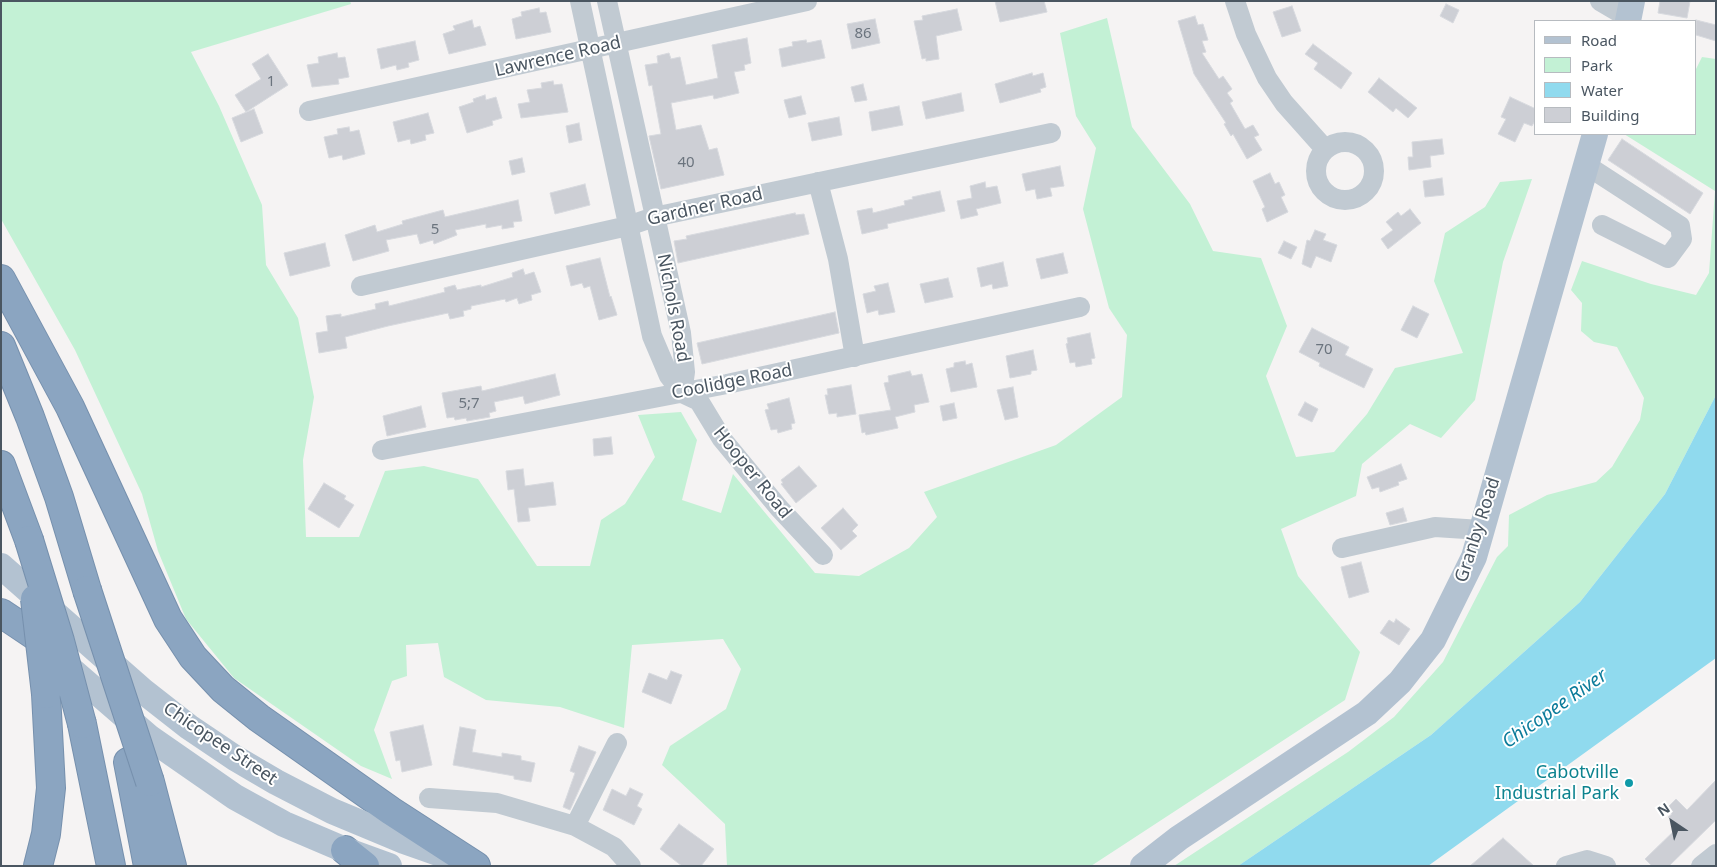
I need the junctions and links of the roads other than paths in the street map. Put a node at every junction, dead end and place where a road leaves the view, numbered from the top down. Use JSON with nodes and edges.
{"nodes":[{"id":1,"x":580,"y":1,"type":"edge"},
{"id":2,"x":607,"y":1,"type":"edge"},
{"id":3,"x":807,"y":1,"type":"edge"},
{"id":4,"x":1235,"y":1,"type":"edge"},
{"id":5,"x":1600,"y":1,"type":"edge"},
{"id":6,"x":1630,"y":13,"type":"edge"},
{"id":7,"x":616,"y":44,"type":"junction"},
{"id":8,"x":589,"y":50,"type":"junction"},
{"id":9,"x":309,"y":111,"type":"dead end"},
{"id":10,"x":1050,"y":133,"type":"dead end"},
{"id":11,"x":1595,"y":135,"type":"edge"},
{"id":12,"x":1325,"y":149,"type":"dead end"},
{"id":13,"x":1586,"y":166,"type":"junction"},
{"id":14,"x":818,"y":182,"type":"junction"},
{"id":15,"x":654,"y":217,"type":"junction"},
{"id":16,"x":1602,"y":225,"type":"dead end"},
{"id":17,"x":628,"y":226,"type":"junction"},
{"id":18,"x":1,"y":279,"type":"edge"},
{"id":19,"x":362,"y":286,"type":"dead end"},
{"id":20,"x":1080,"y":307,"type":"dead end"},
{"id":21,"x":1,"y":346,"type":"edge"},
{"id":22,"x":855,"y":356,"type":"junction"},
{"id":23,"x":682,"y":392,"type":"junction"},
{"id":24,"x":382,"y":450,"type":"dead end"},
{"id":25,"x":1,"y":464,"type":"edge"},
{"id":26,"x":1482,"y":530,"type":"junction"},
{"id":27,"x":29,"y":540,"type":"junction"},
{"id":28,"x":1342,"y":548,"type":"dead end"},
{"id":29,"x":823,"y":555,"type":"dead end"},
{"id":30,"x":1,"y":566,"type":"edge"},
{"id":31,"x":87,"y":590,"type":"junction"},
{"id":32,"x":1,"y":605,"type":"edge"},
{"id":33,"x":1,"y":613,"type":"edge"},
{"id":34,"x":34,"y":635,"type":"junction"},
{"id":35,"x":617,"y":743,"type":"dead end"},
{"id":36,"x":430,"y":798,"type":"dead end"},
{"id":37,"x":574,"y":826,"type":"junction"},
{"id":38,"x":1179,"y":838,"type":"junction"},
{"id":39,"x":424,"y":849,"type":"junction"},
{"id":40,"x":1716,"y":854,"type":"edge"},
{"id":41,"x":355,"y":858,"type":"edge"},
{"id":42,"x":38,"y":866,"type":"edge"},
{"id":43,"x":111,"y":866,"type":"edge"},
{"id":44,"x":148,"y":866,"type":"edge"},
{"id":45,"x":172,"y":866,"type":"edge"},
{"id":46,"x":389,"y":866,"type":"edge"},
{"id":47,"x":446,"y":866,"type":"edge"},
{"id":48,"x":474,"y":866,"type":"edge"},
{"id":49,"x":631,"y":866,"type":"edge"},
{"id":50,"x":1130,"y":866,"type":"edge"},
{"id":51,"x":1143,"y":866,"type":"edge"},
{"id":52,"x":1566,"y":866,"type":"edge"},
{"id":53,"x":1606,"y":866,"type":"edge"},
{"id":54,"x":1701,"y":866,"type":"edge"}],
"edges":[{"from":1,"to":8,"type":"street","name":"Nichols Road"},
{"from":2,"to":7,"type":"street","name":"Nichols Road"},
{"from":3,"to":7,"type":"street","name":"Lawrence Road"},
{"from":4,"to":12,"type":"street"},
{"from":5,"to":6,"type":"street"},
{"from":7,"to":8,"type":"street","name":"Lawrence Road"},
{"from":7,"to":15,"type":"street","name":"Nichols Road"},
{"from":8,"to":9,"type":"street","name":"Lawrence Road"},
{"from":8,"to":17,"type":"street","name":"Nichols Road"},
{"from":10,"to":14,"type":"street","name":"Gardner Road"},
{"from":11,"to":13,"type":"main road","name":"Granby Road"},
{"from":13,"to":16,"type":"street"},
{"from":13,"to":26,"type":"main road","name":"Granby Road"},
{"from":14,"to":15,"type":"street","name":"Gardner Road"},
{"from":14,"to":22,"type":"street"},
{"from":15,"to":17,"type":"street","name":"Gardner Road"},
{"from":15,"to":23,"type":"street","name":"Nichols Road"},
{"from":17,"to":19,"type":"street","name":"Gardner Road"},
{"from":17,"to":23,"type":"street","name":"Nichols Road"},
{"from":18,"to":48,"type":"highway"},
{"from":20,"to":22,"type":"street","name":"Coolidge Road"},
{"from":21,"to":31,"type":"highway"},
{"from":22,"to":23,"type":"street","name":"Coolidge Road"},
{"from":23,"to":24,"type":"street","name":"Coolidge Road"},
{"from":23,"to":29,"type":"street","name":"Hooper Road"},
{"from":25,"to":27,"type":"highway"},
{"from":26,"to":28,"type":"street"},
{"from":26,"to":38,"type":"main road","name":"Granby Road"},
{"from":27,"to":42,"type":"highway","bridge":true},
{"from":27,"to":43,"type":"highway","bridge":true},
{"from":30,"to":39,"type":"main road","name":"Chicopee Street"},
{"from":31,"to":44,"type":"highway","bridge":true},
{"from":31,"to":45,"type":"highway","bridge":true},
{"from":32,"to":34,"type":"main road","name":"Chicopee Street"},
{"from":33,"to":34,"type":"highway"},
{"from":34,"to":41,"type":"main road","name":"Chicopee Street"},
{"from":35,"to":37,"type":"street"},
{"from":36,"to":37,"type":"street"},
{"from":37,"to":49,"type":"street"},
{"from":38,"to":50,"type":"main road","name":"Granby Road"},
{"from":38,"to":51,"type":"main road","name":"Granby Road"},
{"from":39,"to":47,"type":"highway"},
{"from":39,"to":48,"type":"main road","name":"Chicopee Street"},
{"from":40,"to":54,"type":"street"},
{"from":41,"to":46,"type":"main road","name":"Chicopee Street"},
{"from":52,"to":53,"type":"street"}]}
